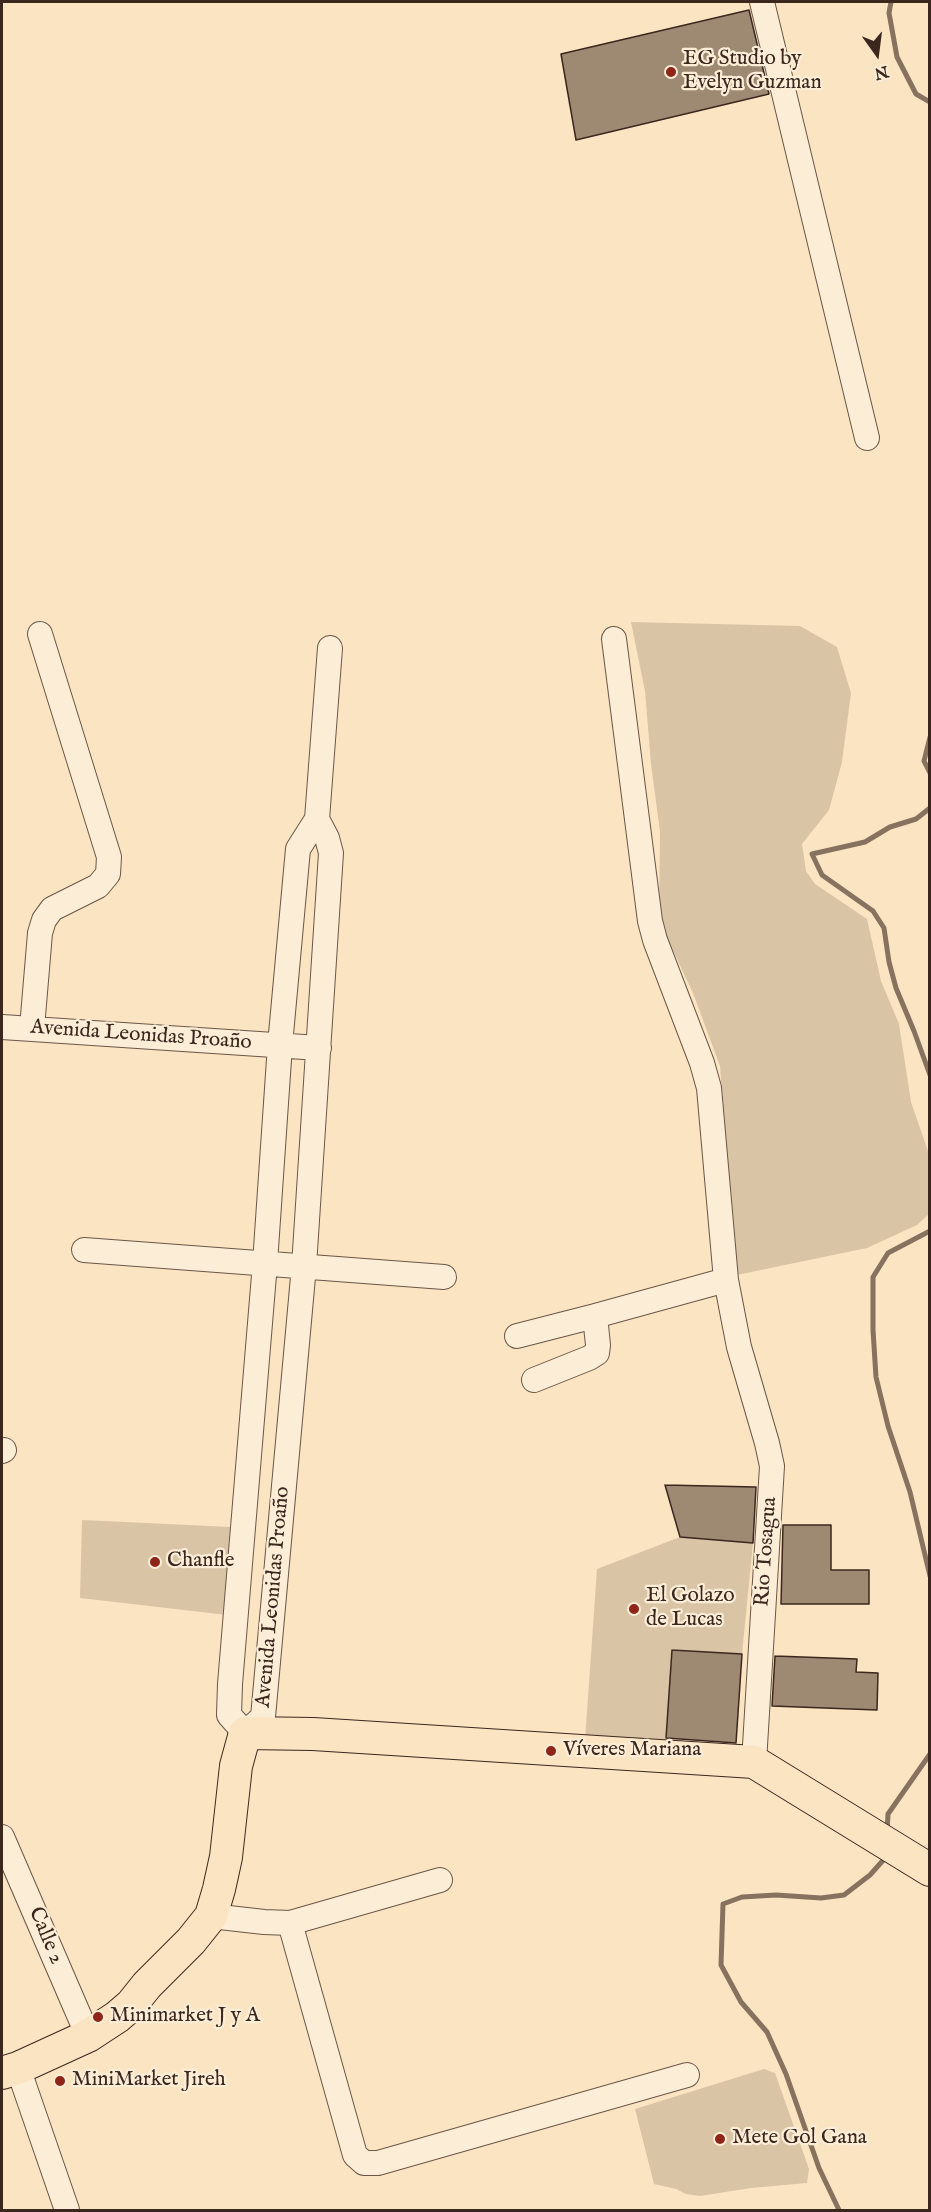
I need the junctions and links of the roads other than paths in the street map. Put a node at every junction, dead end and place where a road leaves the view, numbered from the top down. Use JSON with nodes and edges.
{"nodes":[{"id":1,"x":762,"y":2,"type":"edge"},
{"id":2,"x":867,"y":438,"type":"dead end"},
{"id":3,"x":40,"y":634,"type":"dead end"},
{"id":4,"x":614,"y":639,"type":"dead end"},
{"id":5,"x":330,"y":648,"type":"dead end"},
{"id":6,"x":317,"y":819,"type":"junction"},
{"id":7,"x":2,"y":1027,"type":"edge"},
{"id":8,"x":32,"y":1028,"type":"junction"},
{"id":9,"x":280,"y":1045,"type":"junction"},
{"id":10,"x":319,"y":1048,"type":"junction"},
{"id":11,"x":84,"y":1250,"type":"dead end"},
{"id":12,"x":265,"y":1263,"type":"junction"},
{"id":13,"x":303,"y":1266,"type":"junction"},
{"id":14,"x":444,"y":1277,"type":"dead end"},
{"id":15,"x":726,"y":1280,"type":"junction"},
{"id":16,"x":595,"y":1316,"type":"junction"},
{"id":17,"x":517,"y":1336,"type":"dead end"},
{"id":18,"x":534,"y":1380,"type":"dead end"},
{"id":19,"x":245,"y":1733,"type":"junction"},
{"id":20,"x":754,"y":1762,"type":"junction"},
{"id":21,"x":2,"y":1837,"type":"edge"},
{"id":22,"x":926,"y":1868,"type":"edge"},
{"id":23,"x":440,"y":1880,"type":"dead end"},
{"id":24,"x":211,"y":1916,"type":"junction"},
{"id":25,"x":290,"y":1923,"type":"junction"},
{"id":26,"x":88,"y":2036,"type":"junction"},
{"id":27,"x":10,"y":2071,"type":"edge"},
{"id":28,"x":687,"y":2075,"type":"dead end"},
{"id":29,"x":67,"y":2211,"type":"edge"}],
"edges":[{"from":1,"to":2,"type":"street"},
{"from":3,"to":8,"type":"street"},
{"from":4,"to":15,"type":"street","name":"Rio Tosagua"},
{"from":5,"to":6,"type":"street"},
{"from":6,"to":9,"type":"street"},
{"from":6,"to":10,"type":"street"},
{"from":7,"to":8,"type":"street","name":"Avenida Leonidas Proaño"},
{"from":8,"to":9,"type":"street","name":"Avenida Leonidas Proaño"},
{"from":9,"to":10,"type":"street","name":"Avenida Leonidas Proaño"},
{"from":9,"to":12,"type":"street","name":"Avenida Leonidas Proaño"},
{"from":10,"to":13,"type":"street","name":"Avenida Leonidas Proaño"},
{"from":11,"to":12,"type":"street"},
{"from":12,"to":13,"type":"street"},
{"from":12,"to":19,"type":"street","name":"Avenida Leonidas Proaño"},
{"from":13,"to":14,"type":"street"},
{"from":13,"to":19,"type":"street","name":"Avenida Leonidas Proaño"},
{"from":15,"to":16,"type":"street"},
{"from":15,"to":20,"type":"street","name":"Rio Tosagua"},
{"from":16,"to":17,"type":"street"},
{"from":16,"to":18,"type":"street"},
{"from":19,"to":20,"type":"main road"},
{"from":19,"to":24,"type":"main road"},
{"from":20,"to":22,"type":"main road"},
{"from":21,"to":26,"type":"street","name":"Calle 2"},
{"from":23,"to":25,"type":"street"},
{"from":24,"to":25,"type":"street"},
{"from":24,"to":26,"type":"main road"},
{"from":25,"to":28,"type":"street"},
{"from":26,"to":27,"type":"main road"},
{"from":27,"to":29,"type":"street"}]}
